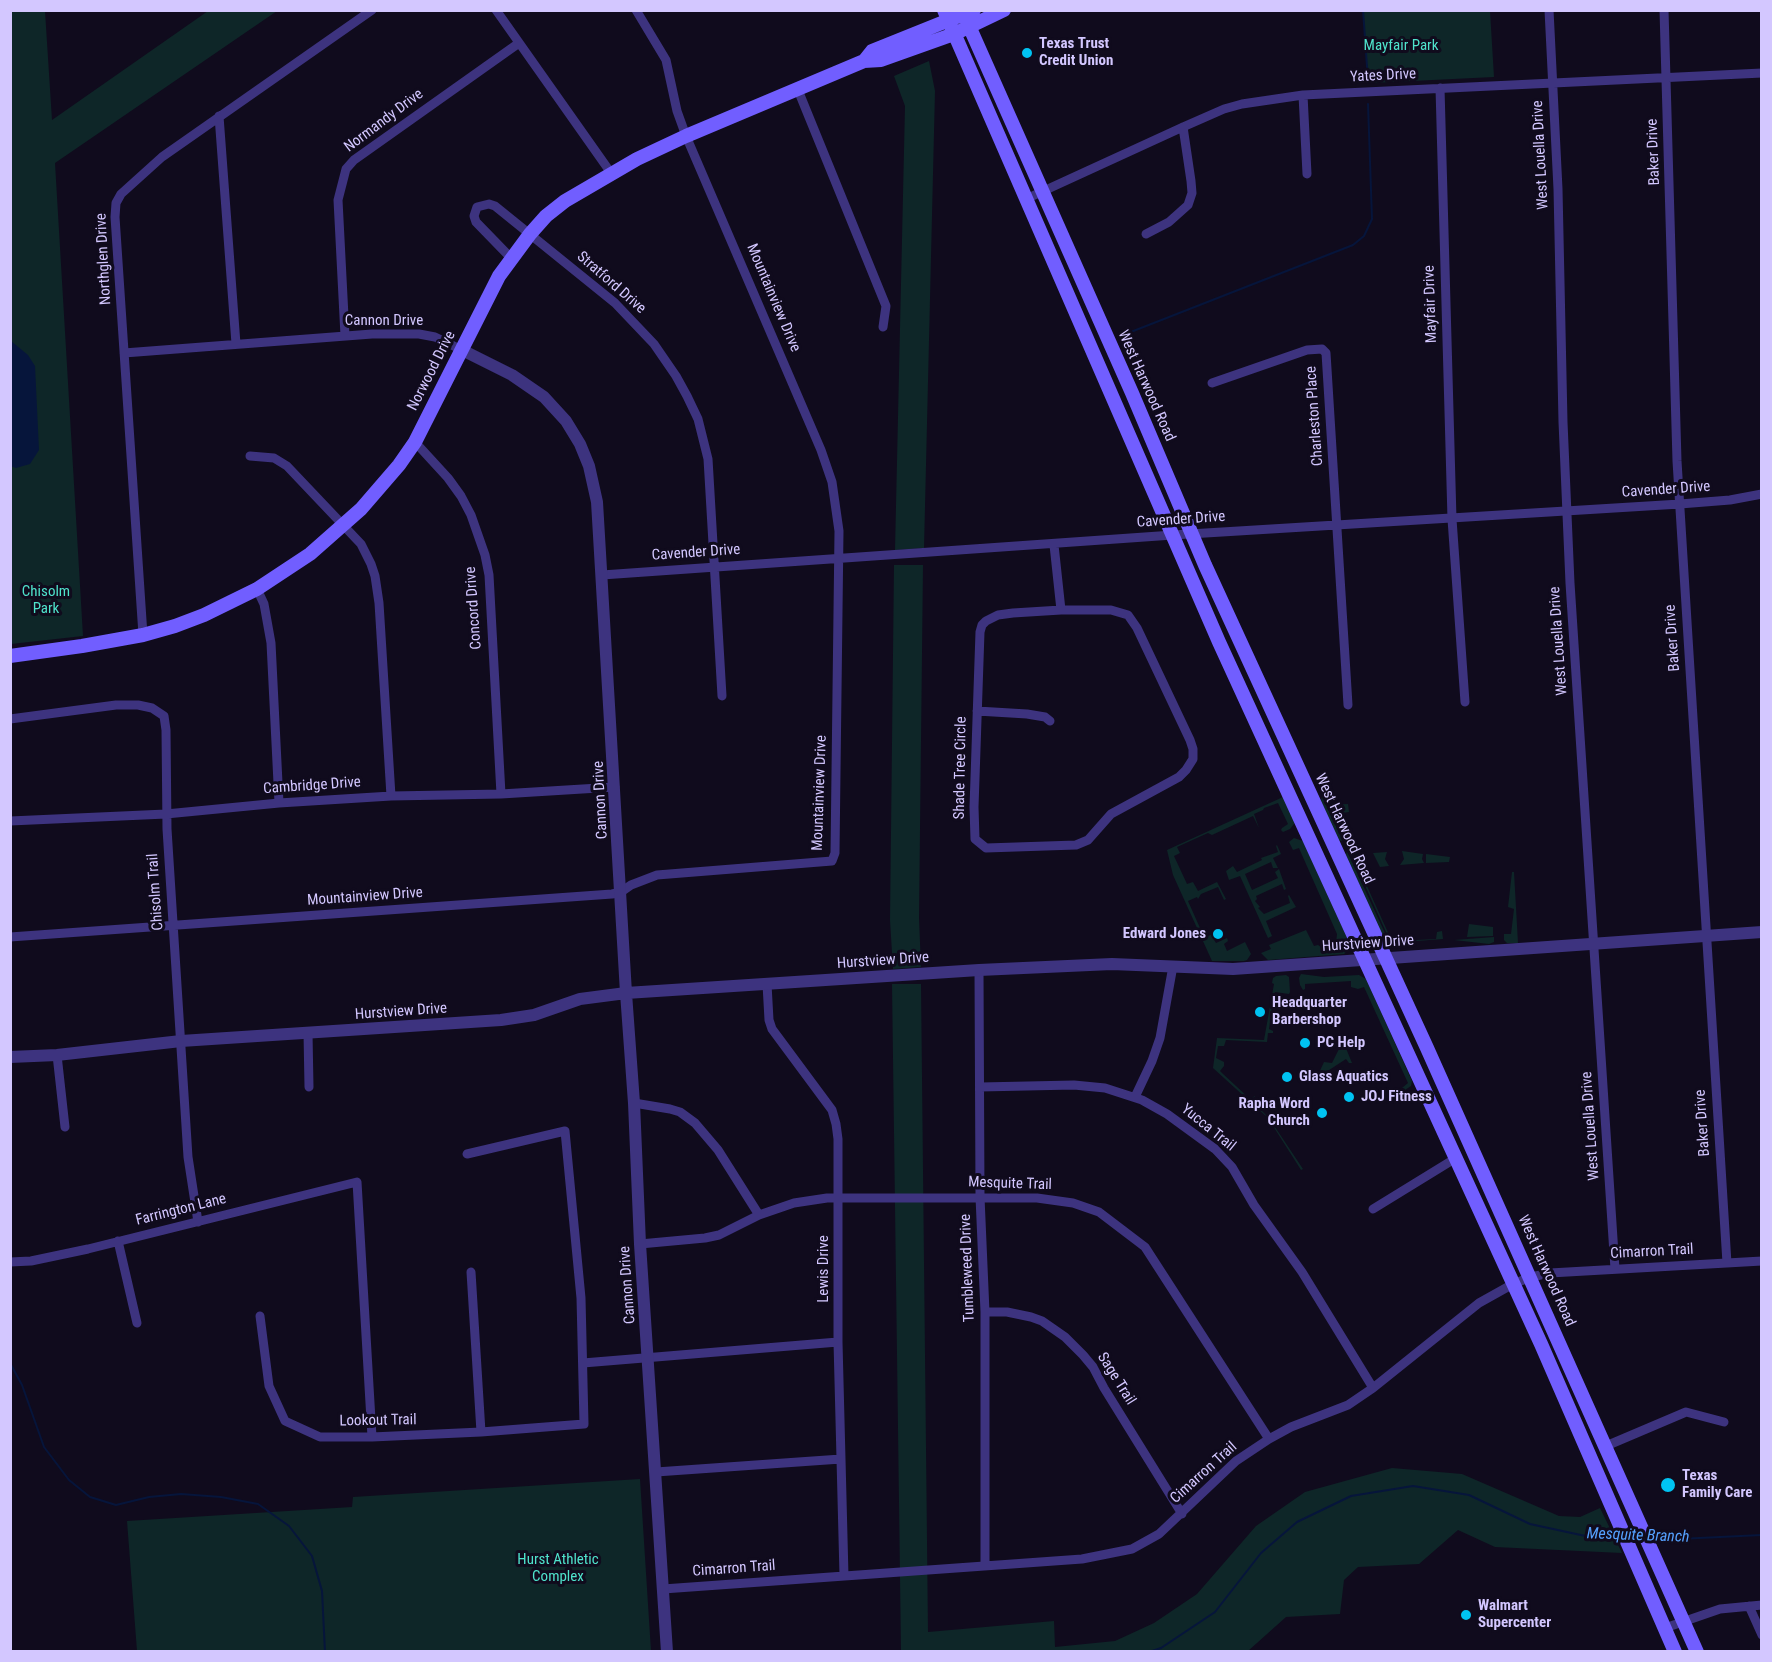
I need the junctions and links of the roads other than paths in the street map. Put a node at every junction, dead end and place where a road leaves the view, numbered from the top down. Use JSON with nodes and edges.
{"nodes":[{"id":1,"x":372,"y":10,"type":"edge"},
{"id":2,"x":495,"y":10,"type":"edge"},
{"id":3,"x":636,"y":10,"type":"edge"},
{"id":4,"x":1004,"y":10,"type":"edge"},
{"id":5,"x":1549,"y":10,"type":"edge"},
{"id":6,"x":1664,"y":10,"type":"edge"},
{"id":7,"x":967,"y":16,"type":"edge"},
{"id":8,"x":949,"y":23,"type":"edge"},
{"id":9,"x":519,"y":43,"type":"junction"},
{"id":10,"x":1761,"y":73,"type":"edge"},
{"id":11,"x":1667,"y":78,"type":"junction"},
{"id":12,"x":1552,"y":82,"type":"junction"},
{"id":13,"x":1440,"y":88,"type":"junction"},
{"id":14,"x":798,"y":90,"type":"junction"},
{"id":15,"x":1303,"y":95,"type":"junction"},
{"id":16,"x":219,"y":116,"type":"junction"},
{"id":17,"x":1183,"y":127,"type":"junction"},
{"id":18,"x":687,"y":136,"type":"junction"},
{"id":19,"x":611,"y":173,"type":"junction"},
{"id":20,"x":1307,"y":174,"type":"dead end"},
{"id":21,"x":1042,"y":191,"type":"junction"},
{"id":22,"x":1026,"y":198,"type":"junction"},
{"id":23,"x":530,"y":234,"type":"junction"},
{"id":24,"x":1146,"y":234,"type":"dead end"},
{"id":25,"x":512,"y":258,"type":"junction"},
{"id":26,"x":883,"y":327,"type":"dead end"},
{"id":27,"x":345,"y":336,"type":"junction"},
{"id":28,"x":236,"y":344,"type":"junction"},
{"id":29,"x":462,"y":350,"type":"junction"},
{"id":30,"x":124,"y":353,"type":"junction"},
{"id":31,"x":1212,"y":383,"type":"dead end"},
{"id":32,"x":415,"y":442,"type":"junction"},
{"id":33,"x":250,"y":456,"type":"dead end"},
{"id":34,"x":1761,"y":494,"type":"edge"},
{"id":35,"x":1680,"y":504,"type":"junction"},
{"id":36,"x":1567,"y":512,"type":"junction"},
{"id":37,"x":1452,"y":519,"type":"junction"},
{"id":38,"x":343,"y":525,"type":"junction"},
{"id":39,"x":1338,"y":526,"type":"junction"},
{"id":40,"x":1192,"y":534,"type":"junction"},
{"id":41,"x":1173,"y":536,"type":"junction"},
{"id":42,"x":1054,"y":544,"type":"junction"},
{"id":43,"x":839,"y":559,"type":"junction"},
{"id":44,"x":715,"y":567,"type":"junction"},
{"id":45,"x":602,"y":575,"type":"junction"},
{"id":46,"x":257,"y":589,"type":"junction"},
{"id":47,"x":1061,"y":610,"type":"junction"},
{"id":48,"x":143,"y":635,"type":"junction"},
{"id":49,"x":10,"y":656,"type":"edge"},
{"id":50,"x":722,"y":696,"type":"dead end"},
{"id":51,"x":1465,"y":702,"type":"dead end"},
{"id":52,"x":1348,"y":705,"type":"dead end"},
{"id":53,"x":977,"y":711,"type":"junction"},
{"id":54,"x":10,"y":718,"type":"edge"},
{"id":55,"x":1050,"y":721,"type":"dead end"},
{"id":56,"x":615,"y":788,"type":"junction"},
{"id":57,"x":501,"y":794,"type":"junction"},
{"id":58,"x":391,"y":796,"type":"junction"},
{"id":59,"x":279,"y":803,"type":"junction"},
{"id":60,"x":166,"y":814,"type":"junction"},
{"id":61,"x":10,"y":821,"type":"edge"},
{"id":62,"x":621,"y":892,"type":"junction"},
{"id":63,"x":173,"y":926,"type":"junction"},
{"id":64,"x":1761,"y":932,"type":"edge"},
{"id":65,"x":1706,"y":936,"type":"junction"},
{"id":66,"x":10,"y":937,"type":"edge"},
{"id":67,"x":1594,"y":944,"type":"junction"},
{"id":68,"x":1385,"y":958,"type":"junction"},
{"id":69,"x":1365,"y":960,"type":"junction"},
{"id":70,"x":1173,"y":966,"type":"junction"},
{"id":71,"x":979,"y":970,"type":"junction"},
{"id":72,"x":767,"y":984,"type":"junction"},
{"id":73,"x":626,"y":993,"type":"junction"},
{"id":74,"x":308,"y":1033,"type":"junction"},
{"id":75,"x":181,"y":1041,"type":"junction"},
{"id":76,"x":57,"y":1055,"type":"junction"},
{"id":77,"x":10,"y":1057,"type":"edge"},
{"id":78,"x":309,"y":1087,"type":"dead end"},
{"id":79,"x":980,"y":1087,"type":"junction"},
{"id":80,"x":1135,"y":1097,"type":"junction"},
{"id":81,"x":634,"y":1103,"type":"junction"},
{"id":82,"x":65,"y":1127,"type":"dead end"},
{"id":83,"x":467,"y":1154,"type":"dead end"},
{"id":84,"x":1456,"y":1158,"type":"junction"},
{"id":85,"x":980,"y":1197,"type":"junction"},
{"id":86,"x":839,"y":1198,"type":"junction"},
{"id":87,"x":1372,"y":1209,"type":"dead end"},
{"id":88,"x":759,"y":1215,"type":"junction"},
{"id":89,"x":198,"y":1222,"type":"junction"},
{"id":90,"x":118,"y":1241,"type":"junction"},
{"id":91,"x":640,"y":1244,"type":"junction"},
{"id":92,"x":1761,"y":1261,"type":"edge"},
{"id":93,"x":10,"y":1262,"type":"edge"},
{"id":94,"x":1726,"y":1263,"type":"junction"},
{"id":95,"x":1616,"y":1269,"type":"junction"},
{"id":96,"x":471,"y":1272,"type":"dead end"},
{"id":97,"x":1531,"y":1277,"type":"junction"},
{"id":98,"x":1513,"y":1284,"type":"junction"},
{"id":99,"x":985,"y":1312,"type":"junction"},
{"id":100,"x":260,"y":1316,"type":"dead end"},
{"id":101,"x":137,"y":1323,"type":"dead end"},
{"id":102,"x":838,"y":1342,"type":"junction"},
{"id":103,"x":648,"y":1358,"type":"junction"},
{"id":104,"x":583,"y":1363,"type":"junction"},
{"id":105,"x":1373,"y":1388,"type":"junction"},
{"id":106,"x":1724,"y":1422,"type":"dead end"},
{"id":107,"x":481,"y":1432,"type":"junction"},
{"id":108,"x":372,"y":1437,"type":"junction"},
{"id":109,"x":1269,"y":1439,"type":"junction"},
{"id":110,"x":1606,"y":1446,"type":"junction"},
{"id":111,"x":841,"y":1459,"type":"junction"},
{"id":112,"x":656,"y":1472,"type":"junction"},
{"id":113,"x":1182,"y":1514,"type":"junction"},
{"id":114,"x":985,"y":1566,"type":"junction"},
{"id":115,"x":844,"y":1576,"type":"junction"},
{"id":116,"x":663,"y":1589,"type":"junction"},
{"id":117,"x":1761,"y":1605,"type":"edge"},
{"id":118,"x":1749,"y":1606,"type":"junction"},
{"id":119,"x":1684,"y":1621,"type":"junction"},
{"id":120,"x":1665,"y":1628,"type":"junction"},
{"id":121,"x":1761,"y":1635,"type":"edge"},
{"id":122,"x":666,"y":1652,"type":"edge"},
{"id":123,"x":1675,"y":1652,"type":"edge"},
{"id":124,"x":1697,"y":1652,"type":"edge"}],
"edges":[{"from":1,"to":16,"type":"street","name":"Northglen Drive"},
{"from":2,"to":9,"type":"street"},
{"from":3,"to":18,"type":"street","name":"Mountainview Drive"},
{"from":4,"to":7,"type":"main road","name":"Norwood Drive"},
{"from":5,"to":12,"type":"street","name":"West Louella Drive"},
{"from":6,"to":11,"type":"street","name":"Baker Drive"},
{"from":7,"to":8,"type":"main road","name":"Norwood Drive"},
{"from":7,"to":21,"type":"main road","name":"West Harwood Road"},
{"from":8,"to":14,"type":"main road","name":"Norwood Drive"},
{"from":8,"to":22,"type":"main road"},
{"from":9,"to":19,"type":"street"},
{"from":9,"to":27,"type":"street","name":"Normandy Drive"},
{"from":10,"to":11,"type":"street","name":"Yates Drive"},
{"from":11,"to":12,"type":"street","name":"Yates Drive"},
{"from":11,"to":35,"type":"street","name":"Baker Drive"},
{"from":12,"to":13,"type":"street","name":"Yates Drive"},
{"from":12,"to":36,"type":"street","name":"West Louella Drive"},
{"from":13,"to":15,"type":"street","name":"Yates Drive"},
{"from":13,"to":37,"type":"street","name":"Mayfair Drive"},
{"from":14,"to":18,"type":"main road","name":"Norwood Drive"},
{"from":14,"to":26,"type":"street"},
{"from":15,"to":17,"type":"street","name":"Yates Drive"},
{"from":15,"to":20,"type":"street"},
{"from":16,"to":28,"type":"street"},
{"from":16,"to":30,"type":"street","name":"Northglen Drive"},
{"from":17,"to":21,"type":"street","name":"Yates Drive"},
{"from":17,"to":24,"type":"street"},
{"from":18,"to":19,"type":"main road","name":"Norwood Drive"},
{"from":18,"to":43,"type":"street","name":"Mountainview Drive"},
{"from":19,"to":23,"type":"main road","name":"Norwood Drive"},
{"from":21,"to":22,"type":"street","name":"Yates Drive"},
{"from":21,"to":40,"type":"main road","name":"West Harwood Road"},
{"from":22,"to":41,"type":"main road"},
{"from":23,"to":25,"type":"main road","name":"Norwood Drive"},
{"from":23,"to":25,"type":"street","name":"Stratford Drive"},
{"from":23,"to":44,"type":"street","name":"Stratford Drive"},
{"from":25,"to":29,"type":"main road","name":"Norwood Drive"},
{"from":27,"to":28,"type":"street","name":"Cannon Drive"},
{"from":27,"to":29,"type":"street","name":"Cannon Drive"},
{"from":28,"to":30,"type":"street","name":"Cannon Drive"},
{"from":29,"to":32,"type":"main road","name":"Norwood Drive"},
{"from":29,"to":45,"type":"street","name":"Cannon Drive"},
{"from":30,"to":48,"type":"street","name":"Northglen Drive"},
{"from":31,"to":39,"type":"street","name":"Charleston Place"},
{"from":32,"to":38,"type":"main road","name":"Norwood Drive"},
{"from":32,"to":57,"type":"street","name":"Concord Drive"},
{"from":33,"to":38,"type":"street"},
{"from":34,"to":35,"type":"street","name":"Cavender Drive"},
{"from":35,"to":36,"type":"street","name":"Cavender Drive"},
{"from":35,"to":65,"type":"street","name":"Baker Drive"},
{"from":36,"to":37,"type":"street","name":"Cavender Drive"},
{"from":36,"to":67,"type":"street","name":"West Louella Drive"},
{"from":37,"to":39,"type":"street","name":"Cavender Drive"},
{"from":37,"to":51,"type":"street","name":"Mayfair Drive"},
{"from":38,"to":46,"type":"main road","name":"Norwood Drive"},
{"from":38,"to":58,"type":"street"},
{"from":39,"to":40,"type":"street","name":"Cavender Drive"},
{"from":39,"to":52,"type":"street"},
{"from":40,"to":41,"type":"street","name":"Cavender Drive"},
{"from":40,"to":68,"type":"main road","name":"West Harwood Road"},
{"from":41,"to":42,"type":"street","name":"Cavender Drive"},
{"from":41,"to":69,"type":"main road"},
{"from":42,"to":43,"type":"street","name":"Cavender Drive"},
{"from":42,"to":47,"type":"street"},
{"from":43,"to":44,"type":"street","name":"Cavender Drive"},
{"from":43,"to":62,"type":"street","name":"Mountainview Drive"},
{"from":44,"to":45,"type":"street","name":"Cavender Drive"},
{"from":44,"to":50,"type":"street","name":"Stratford Drive"},
{"from":45,"to":56,"type":"street","name":"Cannon Drive"},
{"from":46,"to":48,"type":"main road","name":"Norwood Drive"},
{"from":46,"to":59,"type":"street"},
{"from":47,"to":53,"type":"street","name":"Shade Tree Circle"},
{"from":47,"to":53,"type":"street","name":"Shade Tree Circle"},
{"from":48,"to":49,"type":"main road","name":"Norwood Drive"},
{"from":53,"to":55,"type":"street"},
{"from":54,"to":60,"type":"street","name":"Chisolm Trail"},
{"from":56,"to":57,"type":"street","name":"Cambridge Drive"},
{"from":56,"to":62,"type":"street","name":"Cannon Drive"},
{"from":57,"to":58,"type":"street","name":"Cambridge Drive"},
{"from":58,"to":59,"type":"street","name":"Cambridge Drive"},
{"from":59,"to":60,"type":"street","name":"Cambridge Drive"},
{"from":60,"to":61,"type":"street","name":"Cambridge Drive"},
{"from":60,"to":63,"type":"street","name":"Chisolm Trail"},
{"from":62,"to":63,"type":"street","name":"Mountainview Drive"},
{"from":62,"to":73,"type":"street","name":"Cannon Drive"},
{"from":63,"to":66,"type":"street","name":"Mountainview Drive"},
{"from":63,"to":75,"type":"street","name":"Chisolm Trail"},
{"from":64,"to":65,"type":"street","name":"Hurstview Drive"},
{"from":65,"to":67,"type":"street","name":"Hurstview Drive"},
{"from":65,"to":94,"type":"street","name":"Baker Drive"},
{"from":67,"to":68,"type":"street","name":"Hurstview Drive"},
{"from":67,"to":95,"type":"street","name":"West Louella Drive"},
{"from":68,"to":69,"type":"street","name":"Hurstview Drive"},
{"from":68,"to":97,"type":"main road","name":"West Harwood Road"},
{"from":69,"to":70,"type":"street","name":"Hurstview Drive"},
{"from":69,"to":84,"type":"main road"},
{"from":70,"to":71,"type":"street","name":"Hurstview Drive"},
{"from":70,"to":80,"type":"street"},
{"from":71,"to":72,"type":"street","name":"Hurstview Drive"},
{"from":71,"to":79,"type":"street","name":"Tumbleweed Drive"},
{"from":72,"to":73,"type":"street","name":"Hurstview Drive"},
{"from":72,"to":86,"type":"street","name":"Lewis Drive"},
{"from":73,"to":74,"type":"street","name":"Hurstview Drive"},
{"from":73,"to":81,"type":"street","name":"Cannon Drive"},
{"from":74,"to":75,"type":"street","name":"Hurstview Drive"},
{"from":74,"to":78,"type":"street"},
{"from":75,"to":76,"type":"street","name":"Hurstview Drive"},
{"from":75,"to":89,"type":"street","name":"Chisolm Trail"},
{"from":76,"to":77,"type":"street","name":"Hurstview Drive"},
{"from":76,"to":82,"type":"street"},
{"from":79,"to":80,"type":"street","name":"Yucca Trail"},
{"from":79,"to":85,"type":"street","name":"Tumbleweed Drive"},
{"from":80,"to":105,"type":"street","name":"Yucca Trail"},
{"from":81,"to":88,"type":"street"},
{"from":81,"to":91,"type":"street","name":"Cannon Drive"},
{"from":83,"to":104,"type":"street"},
{"from":84,"to":87,"type":"street"},
{"from":84,"to":98,"type":"main road"},
{"from":85,"to":86,"type":"street","name":"Mesquite Trail"},
{"from":85,"to":99,"type":"street","name":"Tumbleweed Drive"},
{"from":85,"to":109,"type":"street","name":"Mesquite Trail"},
{"from":86,"to":88,"type":"street","name":"Mesquite Trail"},
{"from":86,"to":102,"type":"street","name":"Lewis Drive"},
{"from":88,"to":91,"type":"street","name":"Mesquite Trail"},
{"from":89,"to":90,"type":"street","name":"Farrington Lane"},
{"from":89,"to":108,"type":"street","name":"Farrington Lane"},
{"from":90,"to":93,"type":"street","name":"Farrington Lane"},
{"from":90,"to":101,"type":"street"},
{"from":91,"to":103,"type":"street","name":"Cannon Drive"},
{"from":92,"to":94,"type":"street","name":"Cimarron Trail"},
{"from":94,"to":95,"type":"street","name":"Cimarron Trail"},
{"from":95,"to":97,"type":"street","name":"Cimarron Trail"},
{"from":96,"to":107,"type":"street"},
{"from":97,"to":98,"type":"street","name":"Cimarron Trail"},
{"from":97,"to":110,"type":"main road","name":"West Harwood Road"},
{"from":98,"to":105,"type":"street","name":"Cimarron Trail"},
{"from":98,"to":120,"type":"main road"},
{"from":99,"to":113,"type":"street","name":"Sage Trail"},
{"from":99,"to":114,"type":"street","name":"Tumbleweed Drive"},
{"from":100,"to":108,"type":"street","name":"Lookout Trail"},
{"from":102,"to":103,"type":"street"},
{"from":102,"to":111,"type":"street","name":"Lewis Drive"},
{"from":103,"to":104,"type":"street"},
{"from":103,"to":112,"type":"street","name":"Cannon Drive"},
{"from":104,"to":107,"type":"street","name":"Lookout Trail"},
{"from":105,"to":109,"type":"street","name":"Cimarron Trail"},
{"from":106,"to":110,"type":"street"},
{"from":107,"to":108,"type":"street","name":"Lookout Trail"},
{"from":109,"to":113,"type":"street","name":"Cimarron Trail"},
{"from":110,"to":119,"type":"main road","name":"West Harwood Road"},
{"from":111,"to":112,"type":"street"},
{"from":111,"to":115,"type":"street","name":"Lewis Drive"},
{"from":112,"to":116,"type":"street","name":"Cannon Drive"},
{"from":113,"to":114,"type":"street","name":"Cimarron Trail"},
{"from":114,"to":115,"type":"street","name":"Cimarron Trail"},
{"from":115,"to":116,"type":"street","name":"Cimarron Trail"},
{"from":116,"to":122,"type":"street","name":"Cannon Drive"},
{"from":117,"to":118,"type":"street"},
{"from":118,"to":119,"type":"street"},
{"from":118,"to":121,"type":"street"},
{"from":119,"to":120,"type":"street"},
{"from":119,"to":124,"type":"main road","name":"West Harwood Road"},
{"from":120,"to":123,"type":"main road"}]}
